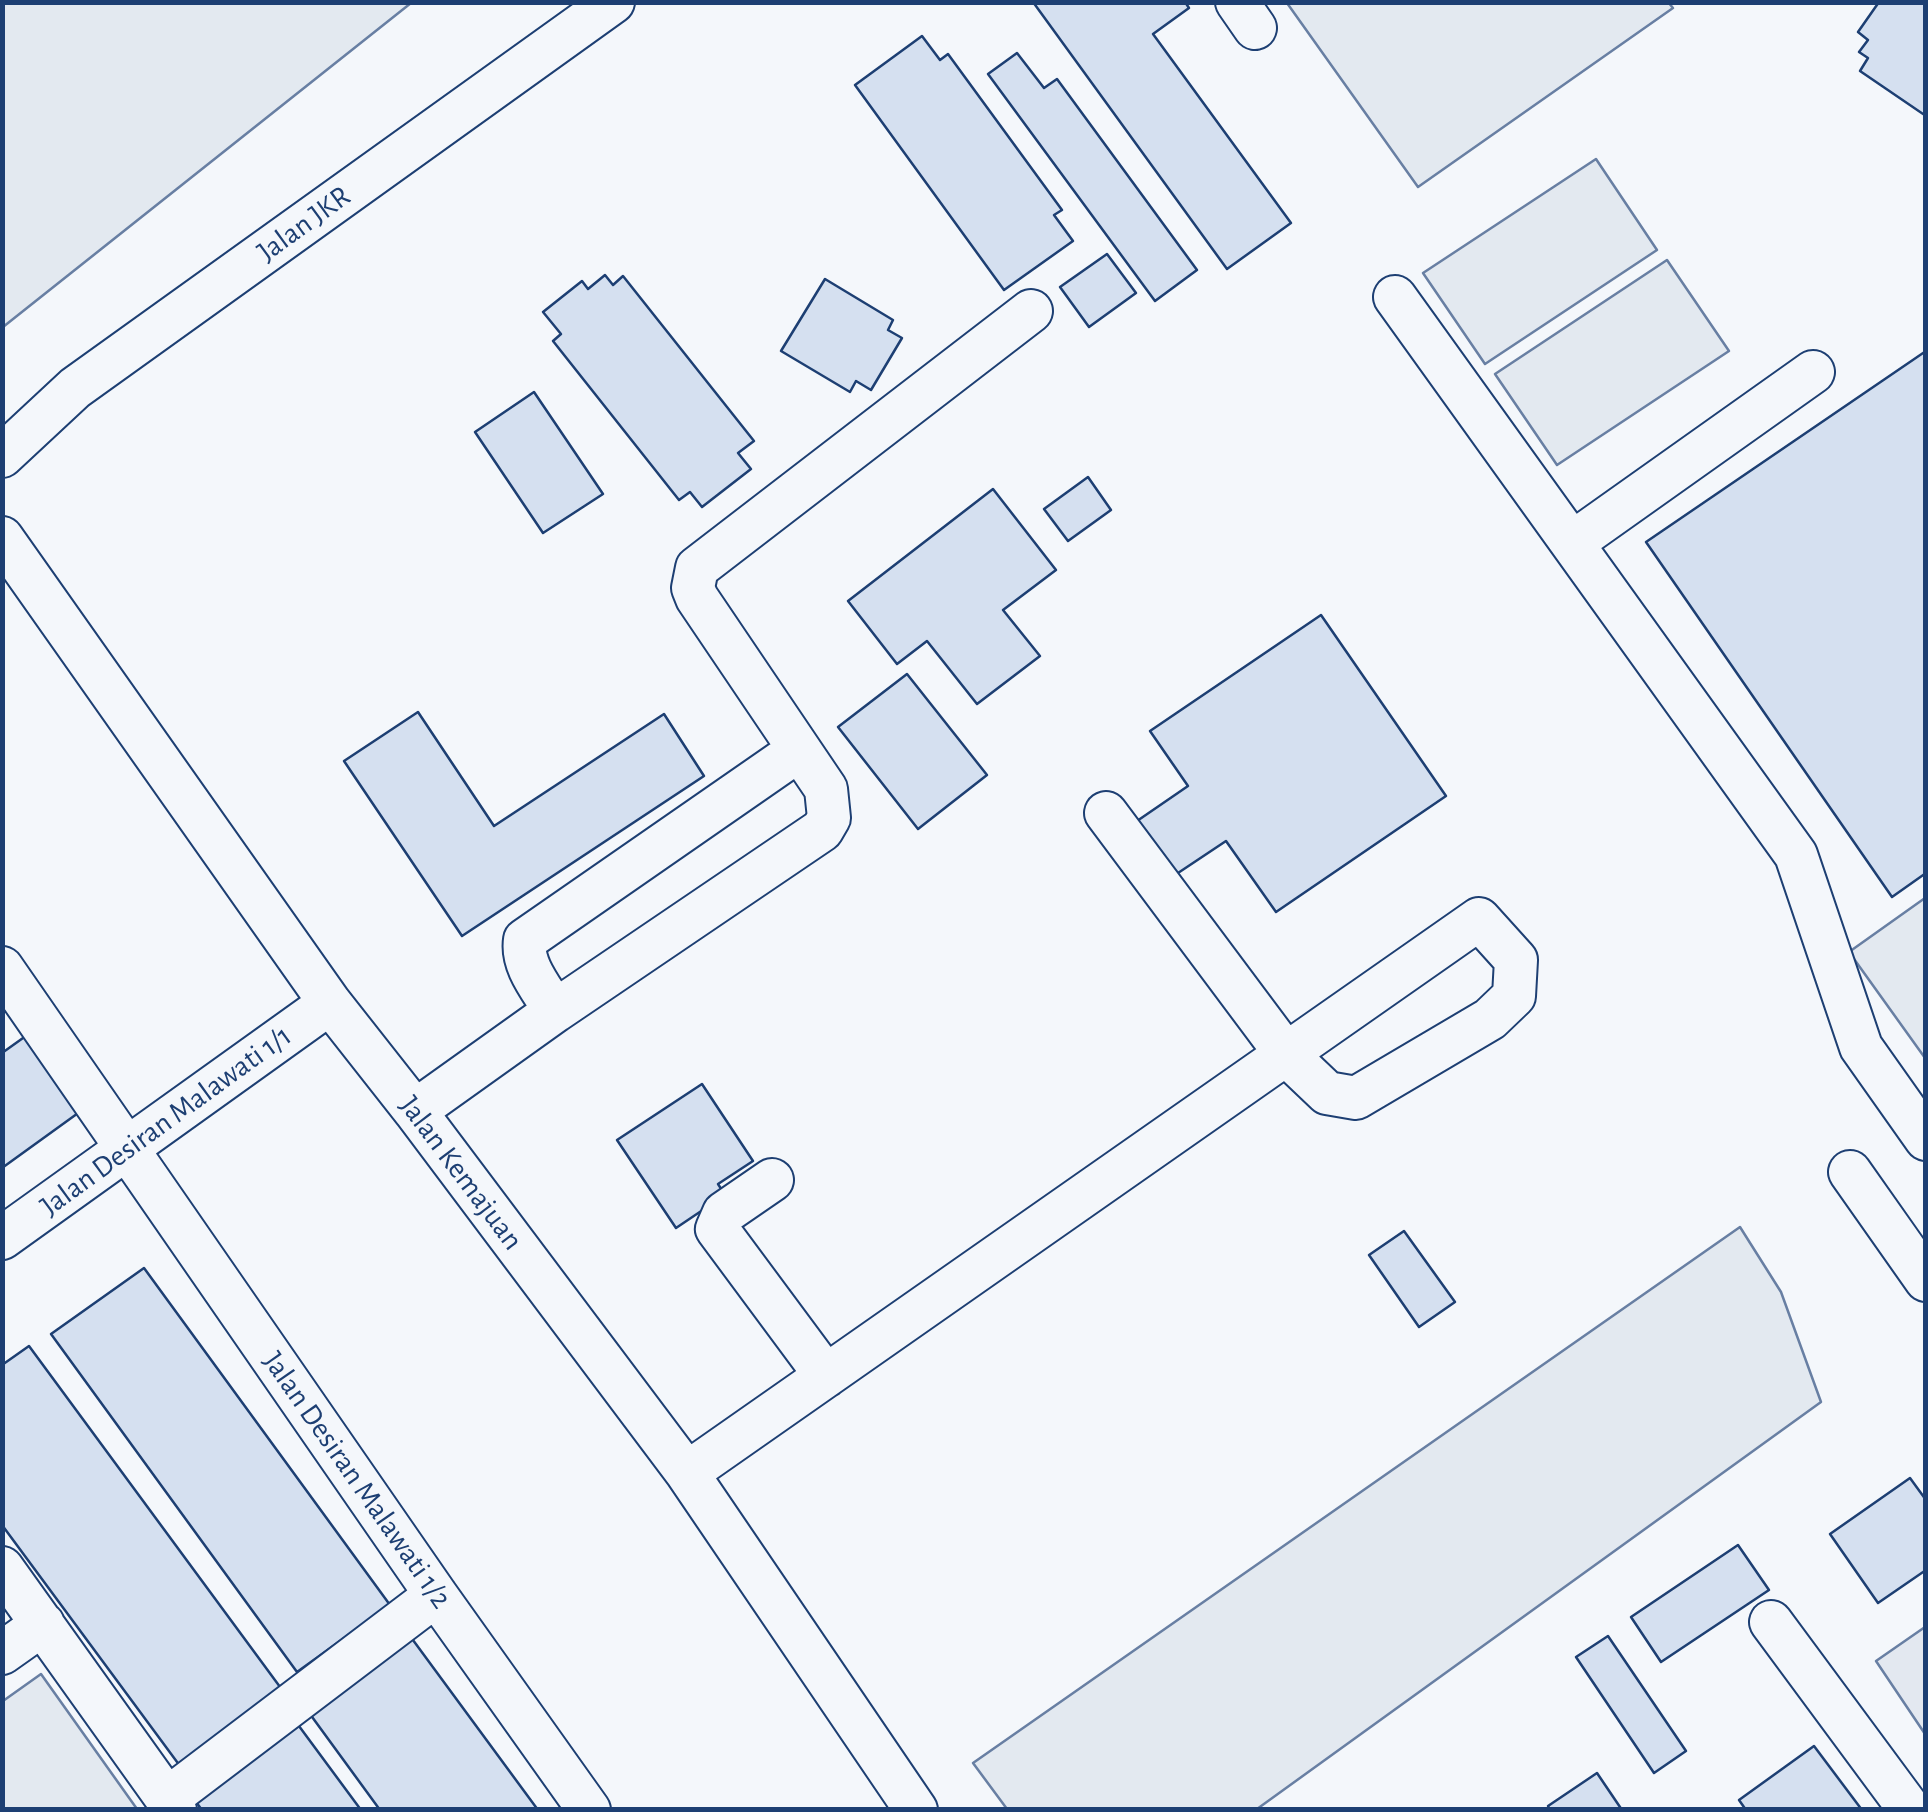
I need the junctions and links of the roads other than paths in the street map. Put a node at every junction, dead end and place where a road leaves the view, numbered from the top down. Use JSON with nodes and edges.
{"nodes":[{"id":1,"x":614,"y":2,"type":"edge"},
{"id":2,"x":1395,"y":298,"type":"dead end"},
{"id":3,"x":1031,"y":310,"type":"dead end"},
{"id":4,"x":1813,"y":372,"type":"dead end"},
{"id":5,"x":2,"y":456,"type":"edge"},
{"id":6,"x":2,"y":538,"type":"edge"},
{"id":7,"x":1572,"y":543,"type":"junction"},
{"id":8,"x":799,"y":750,"type":"junction"},
{"id":9,"x":1106,"y":813,"type":"dead end"},
{"id":10,"x":2,"y":968,"type":"edge"},
{"id":11,"x":330,"y":1003,"type":"junction"},
{"id":12,"x":555,"y":1011,"type":"junction"},
{"id":13,"x":1286,"y":1054,"type":"junction"},
{"id":14,"x":415,"y":1112,"type":"junction"},
{"id":15,"x":1926,"y":1139,"type":"edge"},
{"id":16,"x":127,"y":1148,"type":"junction"},
{"id":17,"x":1850,"y":1172,"type":"dead end"},
{"id":18,"x":772,"y":1180,"type":"dead end"},
{"id":19,"x":2,"y":1238,"type":"edge"},
{"id":20,"x":1926,"y":1280,"type":"edge"},
{"id":21,"x":826,"y":1376,"type":"junction"},
{"id":22,"x":687,"y":1473,"type":"junction"},
{"id":23,"x":2,"y":1568,"type":"edge"},
{"id":24,"x":436,"y":1595,"type":"junction"},
{"id":25,"x":1771,"y":1622,"type":"dead end"},
{"id":26,"x":43,"y":1624,"type":"junction"},
{"id":27,"x":2,"y":1653,"type":"edge"},
{"id":28,"x":171,"y":1804,"type":"edge"},
{"id":29,"x":589,"y":1810,"type":"edge"},
{"id":30,"x":916,"y":1810,"type":"edge"},
{"id":31,"x":1910,"y":1810,"type":"edge"}],
"edges":[{"from":1,"to":5,"type":"street","name":"Jalan JKR"},
{"from":2,"to":7,"type":"street"},
{"from":3,"to":8,"type":"street"},
{"from":4,"to":7,"type":"street"},
{"from":6,"to":11,"type":"street","name":"Jalan Kemajuan"},
{"from":7,"to":15,"type":"street"},
{"from":8,"to":12,"type":"street"},
{"from":8,"to":12,"type":"street"},
{"from":9,"to":13,"type":"street"},
{"from":10,"to":16,"type":"street","name":"Jalan Desiran Malawati 1/2"},
{"from":11,"to":14,"type":"street","name":"Jalan Kemajuan"},
{"from":11,"to":16,"type":"street","name":"Jalan Desiran Malawati 1/1"},
{"from":12,"to":14,"type":"street"},
{"from":13,"to":13,"type":"street"},
{"from":13,"to":21,"type":"street"},
{"from":14,"to":22,"type":"street","name":"Jalan Kemajuan"},
{"from":16,"to":19,"type":"street","name":"Jalan Desiran Malawati 1/1"},
{"from":16,"to":24,"type":"street","name":"Jalan Desiran Malawati 1/2"},
{"from":17,"to":20,"type":"street"},
{"from":18,"to":21,"type":"street"},
{"from":21,"to":22,"type":"street"},
{"from":22,"to":30,"type":"street","name":"Jalan Kemajuan"},
{"from":23,"to":26,"type":"street"},
{"from":24,"to":28,"type":"street"},
{"from":24,"to":29,"type":"street","name":"Jalan Desiran Malawati 1/2"},
{"from":25,"to":31,"type":"street"},
{"from":26,"to":27,"type":"street"},
{"from":26,"to":28,"type":"street"}]}
